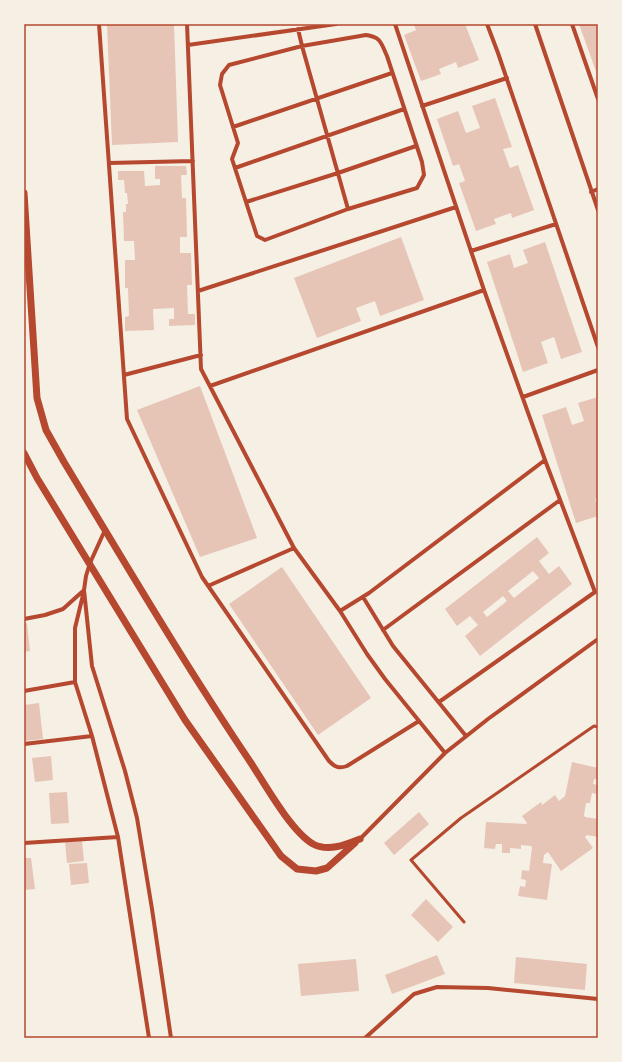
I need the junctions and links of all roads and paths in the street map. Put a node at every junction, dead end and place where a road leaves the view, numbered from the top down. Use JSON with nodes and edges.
{"nodes":[{"id":1,"x":99,"y":24,"type":"edge"},
{"id":2,"x":187,"y":24,"type":"edge"},
{"id":3,"x":336,"y":24,"type":"edge"},
{"id":4,"x":395,"y":24,"type":"edge"},
{"id":5,"x":487,"y":24,"type":"edge"},
{"id":6,"x":534,"y":24,"type":"edge"},
{"id":7,"x":572,"y":24,"type":"edge"},
{"id":8,"x":298,"y":29,"type":"junction"},
{"id":9,"x":188,"y":45,"type":"junction"},
{"id":10,"x":302,"y":46,"type":"junction"},
{"id":11,"x":392,"y":73,"type":"junction"},
{"id":12,"x":507,"y":78,"type":"junction"},
{"id":13,"x":317,"y":98,"type":"junction"},
{"id":14,"x":598,"y":99,"type":"edge"},
{"id":15,"x":422,"y":106,"type":"junction"},
{"id":16,"x":404,"y":109,"type":"junction"},
{"id":17,"x":233,"y":127,"type":"junction"},
{"id":18,"x":327,"y":135,"type":"junction"},
{"id":19,"x":416,"y":146,"type":"junction"},
{"id":20,"x":193,"y":161,"type":"junction"},
{"id":21,"x":109,"y":163,"type":"junction"},
{"id":22,"x":235,"y":168,"type":"junction"},
{"id":23,"x":338,"y":173,"type":"junction"},
{"id":24,"x":598,"y":189,"type":"edge"},
{"id":25,"x":24,"y":192,"type":"edge"},
{"id":26,"x":592,"y":192,"type":"junction"},
{"id":27,"x":246,"y":202,"type":"junction"},
{"id":28,"x":456,"y":207,"type":"junction"},
{"id":29,"x":348,"y":210,"type":"junction"},
{"id":30,"x":598,"y":210,"type":"edge"},
{"id":31,"x":556,"y":224,"type":"junction"},
{"id":32,"x":471,"y":251,"type":"junction"},
{"id":33,"x":484,"y":290,"type":"junction"},
{"id":34,"x":198,"y":291,"type":"junction"},
{"id":35,"x":598,"y":347,"type":"edge"},
{"id":36,"x":201,"y":355,"type":"junction"},
{"id":37,"x":598,"y":370,"type":"edge"},
{"id":38,"x":124,"y":375,"type":"junction"},
{"id":39,"x":210,"y":386,"type":"junction"},
{"id":40,"x":522,"y":397,"type":"junction"},
{"id":41,"x":24,"y":453,"type":"edge"},
{"id":42,"x":545,"y":460,"type":"junction"},
{"id":43,"x":560,"y":500,"type":"junction"},
{"id":44,"x":105,"y":529,"type":"junction"},
{"id":45,"x":294,"y":548,"type":"junction"},
{"id":46,"x":90,"y":563,"type":"junction"},
{"id":47,"x":208,"y":586,"type":"junction"},
{"id":48,"x":84,"y":590,"type":"junction"},
{"id":49,"x":596,"y":591,"type":"edge"},
{"id":50,"x":363,"y":597,"type":"junction"},
{"id":51,"x":340,"y":611,"type":"junction"},
{"id":52,"x":24,"y":618,"type":"edge"},
{"id":53,"x":383,"y":630,"type":"junction"},
{"id":54,"x":598,"y":639,"type":"edge"},
{"id":55,"x":75,"y":682,"type":"junction"},
{"id":56,"x":24,"y":691,"type":"edge"},
{"id":57,"x":439,"y":702,"type":"junction"},
{"id":58,"x":419,"y":722,"type":"junction"},
{"id":59,"x":598,"y":727,"type":"edge"},
{"id":60,"x":92,"y":736,"type":"junction"},
{"id":61,"x":466,"y":736,"type":"junction"},
{"id":62,"x":24,"y":744,"type":"edge"},
{"id":63,"x":445,"y":753,"type":"junction"},
{"id":64,"x":118,"y":837,"type":"junction"},
{"id":65,"x":360,"y":839,"type":"junction"},
{"id":66,"x":24,"y":843,"type":"edge"},
{"id":67,"x":464,"y":922,"type":"dead end"},
{"id":68,"x":598,"y":999,"type":"edge"},
{"id":69,"x":149,"y":1038,"type":"edge"},
{"id":70,"x":171,"y":1038,"type":"edge"},
{"id":71,"x":365,"y":1038,"type":"edge"}],
"edges":[{"from":1,"to":21,"type":"street"},
{"from":2,"to":9,"type":"street"},
{"from":3,"to":8,"type":"street"},
{"from":4,"to":15,"type":"street"},
{"from":5,"to":12,"type":"street"},
{"from":6,"to":26,"type":"street"},
{"from":7,"to":14,"type":"street"},
{"from":8,"to":9,"type":"street"},
{"from":8,"to":10,"type":"street"},
{"from":9,"to":20,"type":"street"},
{"from":10,"to":11,"type":"street"},
{"from":10,"to":13,"type":"street"},
{"from":10,"to":17,"type":"street"},
{"from":11,"to":13,"type":"street"},
{"from":11,"to":16,"type":"street"},
{"from":12,"to":15,"type":"street"},
{"from":12,"to":31,"type":"street"},
{"from":13,"to":17,"type":"street"},
{"from":13,"to":18,"type":"street"},
{"from":15,"to":28,"type":"street"},
{"from":16,"to":18,"type":"street"},
{"from":16,"to":19,"type":"street"},
{"from":17,"to":22,"type":"street"},
{"from":18,"to":22,"type":"street"},
{"from":18,"to":23,"type":"street"},
{"from":19,"to":23,"type":"street"},
{"from":19,"to":29,"type":"street"},
{"from":20,"to":21,"type":"street"},
{"from":20,"to":34,"type":"street"},
{"from":21,"to":38,"type":"street"},
{"from":22,"to":27,"type":"street"},
{"from":23,"to":27,"type":"street"},
{"from":23,"to":29,"type":"street"},
{"from":24,"to":26,"type":"street"},
{"from":25,"to":44,"type":"street"},
{"from":26,"to":30,"type":"street"},
{"from":27,"to":29,"type":"street"},
{"from":28,"to":32,"type":"street"},
{"from":28,"to":34,"type":"street"},
{"from":31,"to":32,"type":"street"},
{"from":31,"to":35,"type":"street"},
{"from":32,"to":33,"type":"street"},
{"from":33,"to":39,"type":"street"},
{"from":33,"to":40,"type":"street"},
{"from":34,"to":36,"type":"street"},
{"from":36,"to":38,"type":"street"},
{"from":36,"to":39,"type":"street"},
{"from":37,"to":40,"type":"street"},
{"from":38,"to":47,"type":"street"},
{"from":39,"to":45,"type":"street"},
{"from":40,"to":42,"type":"street"},
{"from":41,"to":46,"type":"street"},
{"from":42,"to":43,"type":"street"},
{"from":42,"to":50,"type":"street"},
{"from":43,"to":49,"type":"street"},
{"from":43,"to":53,"type":"street"},
{"from":44,"to":46,"type":"street"},
{"from":44,"to":65,"type":"street"},
{"from":45,"to":47,"type":"street"},
{"from":45,"to":51,"type":"street"},
{"from":46,"to":48,"type":"street"},
{"from":46,"to":65,"type":"street"},
{"from":47,"to":58,"type":"street"},
{"from":48,"to":52,"type":"street"},
{"from":48,"to":55,"type":"street"},
{"from":48,"to":70,"type":"street"},
{"from":49,"to":57,"type":"street"},
{"from":50,"to":51,"type":"street"},
{"from":50,"to":53,"type":"street"},
{"from":51,"to":58,"type":"street"},
{"from":53,"to":57,"type":"street"},
{"from":54,"to":61,"type":"street"},
{"from":55,"to":56,"type":"street"},
{"from":55,"to":60,"type":"street"},
{"from":57,"to":61,"type":"street"},
{"from":58,"to":63,"type":"street"},
{"from":59,"to":67,"type":"lane"},
{"from":60,"to":62,"type":"street"},
{"from":60,"to":64,"type":"street"},
{"from":61,"to":63,"type":"street"},
{"from":63,"to":65,"type":"street"},
{"from":64,"to":66,"type":"street"},
{"from":64,"to":69,"type":"street"},
{"from":68,"to":71,"type":"street"}]}
